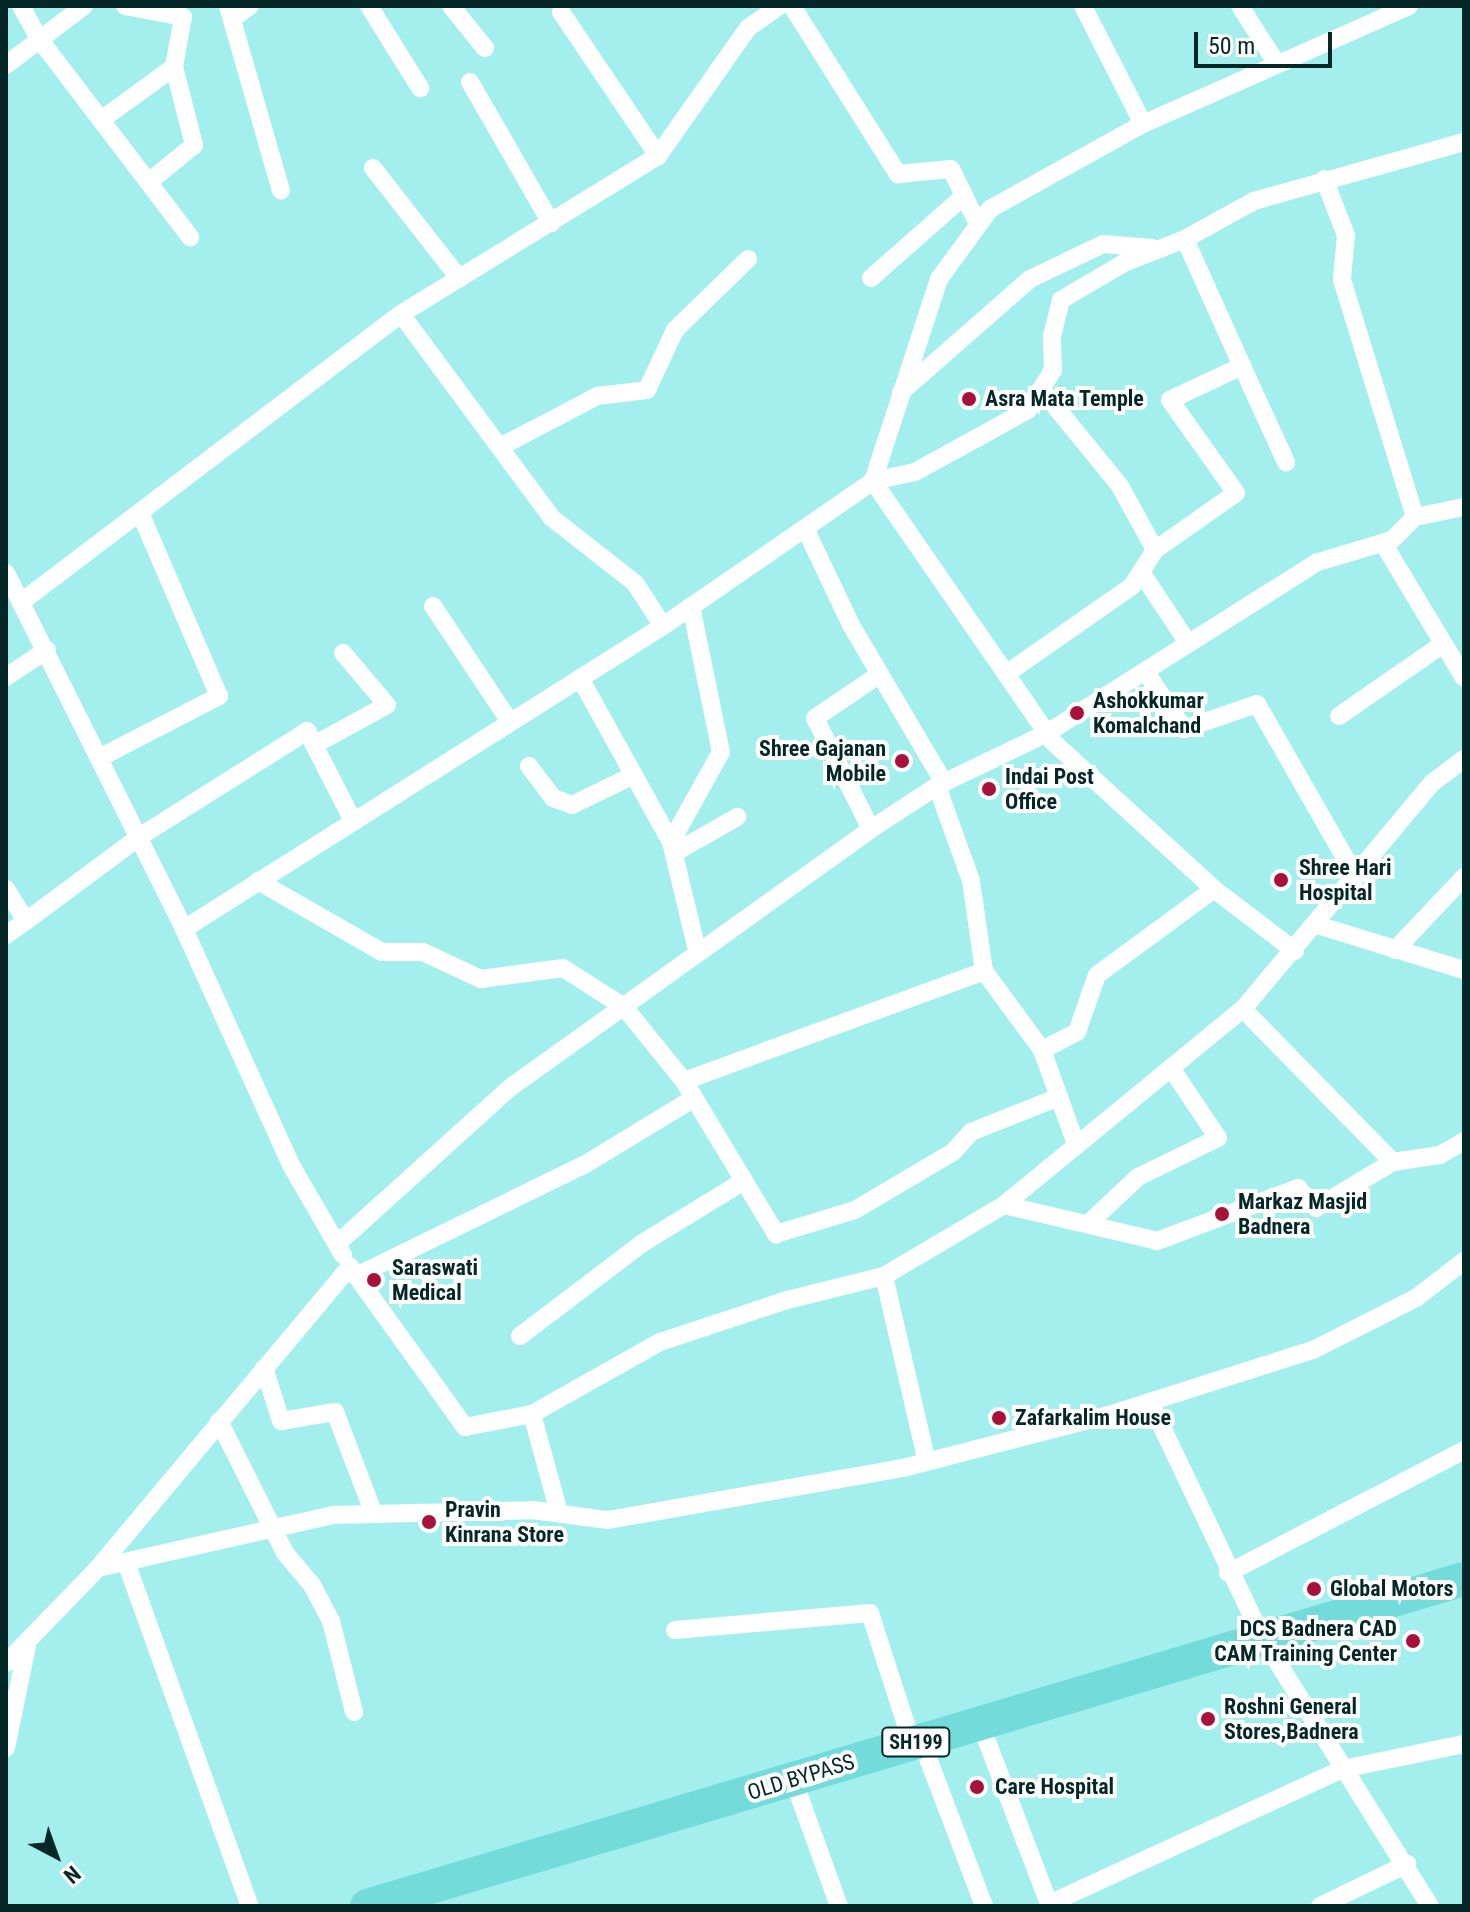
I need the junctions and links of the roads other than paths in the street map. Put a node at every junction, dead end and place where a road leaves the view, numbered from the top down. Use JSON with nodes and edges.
{"nodes":[{"id":1,"x":21,"y":6,"type":"edge"},
{"id":2,"x":84,"y":6,"type":"edge"},
{"id":3,"x":125,"y":6,"type":"edge"},
{"id":4,"x":250,"y":6,"type":"edge"},
{"id":5,"x":369,"y":6,"type":"edge"},
{"id":6,"x":451,"y":6,"type":"edge"},
{"id":7,"x":779,"y":6,"type":"edge"},
{"id":8,"x":792,"y":6,"type":"edge"},
{"id":9,"x":1083,"y":6,"type":"edge"},
{"id":10,"x":1240,"y":6,"type":"edge"},
{"id":11,"x":1409,"y":6,"type":"edge"},
{"id":12,"x":561,"y":12,"type":"dead end"},
{"id":13,"x":230,"y":13,"type":"edge"},
{"id":14,"x":40,"y":40,"type":"junction"},
{"id":15,"x":485,"y":48,"type":"dead end"},
{"id":16,"x":1275,"y":61,"type":"junction"},
{"id":17,"x":6,"y":65,"type":"edge"},
{"id":18,"x":174,"y":67,"type":"junction"},
{"id":19,"x":470,"y":82,"type":"dead end"},
{"id":20,"x":420,"y":88,"type":"dead end"},
{"id":21,"x":101,"y":120,"type":"junction"},
{"id":22,"x":1143,"y":124,"type":"junction"},
{"id":23,"x":1464,"y":142,"type":"edge"},
{"id":24,"x":658,"y":156,"type":"junction"},
{"id":25,"x":373,"y":168,"type":"dead end"},
{"id":26,"x":1324,"y":179,"type":"junction"},
{"id":27,"x":149,"y":182,"type":"junction"},
{"id":28,"x":281,"y":191,"type":"dead end"},
{"id":29,"x":964,"y":196,"type":"junction"},
{"id":30,"x":551,"y":223,"type":"junction"},
{"id":31,"x":978,"y":224,"type":"junction"},
{"id":32,"x":190,"y":237,"type":"dead end"},
{"id":33,"x":1185,"y":239,"type":"junction"},
{"id":34,"x":1160,"y":249,"type":"junction"},
{"id":35,"x":748,"y":259,"type":"dead end"},
{"id":36,"x":459,"y":278,"type":"junction"},
{"id":37,"x":871,"y":278,"type":"dead end"},
{"id":38,"x":401,"y":314,"type":"junction"},
{"id":39,"x":1242,"y":366,"type":"junction"},
{"id":40,"x":1041,"y":389,"type":"junction"},
{"id":41,"x":901,"y":393,"type":"junction"},
{"id":42,"x":500,"y":447,"type":"junction"},
{"id":43,"x":1286,"y":462,"type":"dead end"},
{"id":44,"x":873,"y":481,"type":"junction"},
{"id":45,"x":1464,"y":507,"type":"edge"},
{"id":46,"x":140,"y":513,"type":"junction"},
{"id":47,"x":1415,"y":517,"type":"junction"},
{"id":48,"x":805,"y":528,"type":"junction"},
{"id":49,"x":1383,"y":543,"type":"junction"},
{"id":50,"x":1155,"y":550,"type":"junction"},
{"id":51,"x":1141,"y":572,"type":"junction"},
{"id":52,"x":6,"y":573,"type":"edge"},
{"id":53,"x":24,"y":600,"type":"junction"},
{"id":54,"x":433,"y":606,"type":"dead end"},
{"id":55,"x":691,"y":606,"type":"junction"},
{"id":56,"x":663,"y":626,"type":"junction"},
{"id":57,"x":1188,"y":643,"type":"junction"},
{"id":58,"x":1443,"y":644,"type":"junction"},
{"id":59,"x":47,"y":650,"type":"junction"},
{"id":60,"x":343,"y":653,"type":"dead end"},
{"id":61,"x":1145,"y":671,"type":"junction"},
{"id":62,"x":880,"y":674,"type":"junction"},
{"id":63,"x":1006,"y":674,"type":"junction"},
{"id":64,"x":6,"y":677,"type":"edge"},
{"id":65,"x":580,"y":678,"type":"junction"},
{"id":66,"x":1464,"y":678,"type":"edge"},
{"id":67,"x":1339,"y":716,"type":"dead end"},
{"id":68,"x":510,"y":722,"type":"junction"},
{"id":69,"x":1047,"y":733,"type":"junction"},
{"id":70,"x":314,"y":745,"type":"junction"},
{"id":71,"x":101,"y":757,"type":"junction"},
{"id":72,"x":1464,"y":759,"type":"edge"},
{"id":73,"x":529,"y":766,"type":"dead end"},
{"id":74,"x":634,"y":775,"type":"junction"},
{"id":75,"x":941,"y":784,"type":"junction"},
{"id":76,"x":737,"y":817,"type":"dead end"},
{"id":77,"x":353,"y":821,"type":"junction"},
{"id":78,"x":871,"y":829,"type":"junction"},
{"id":79,"x":139,"y":837,"type":"junction"},
{"id":80,"x":672,"y":848,"type":"junction"},
{"id":81,"x":1356,"y":877,"type":"junction"},
{"id":82,"x":1464,"y":877,"type":"edge"},
{"id":83,"x":258,"y":881,"type":"junction"},
{"id":84,"x":6,"y":889,"type":"edge"},
{"id":85,"x":1214,"y":889,"type":"junction"},
{"id":86,"x":26,"y":921,"type":"junction"},
{"id":87,"x":1317,"y":925,"type":"junction"},
{"id":88,"x":184,"y":929,"type":"junction"},
{"id":89,"x":6,"y":935,"type":"edge"},
{"id":90,"x":697,"y":950,"type":"junction"},
{"id":91,"x":1395,"y":950,"type":"junction"},
{"id":92,"x":1295,"y":951,"type":"junction"},
{"id":93,"x":1464,"y":970,"type":"edge"},
{"id":94,"x":984,"y":971,"type":"junction"},
{"id":95,"x":624,"y":1007,"type":"junction"},
{"id":96,"x":1243,"y":1009,"type":"junction"},
{"id":97,"x":1042,"y":1050,"type":"junction"},
{"id":98,"x":1173,"y":1071,"type":"junction"},
{"id":99,"x":684,"y":1081,"type":"junction"},
{"id":100,"x":1059,"y":1097,"type":"junction"},
{"id":101,"x":694,"y":1098,"type":"junction"},
{"id":102,"x":1464,"y":1141,"type":"edge"},
{"id":103,"x":1076,"y":1144,"type":"junction"},
{"id":104,"x":1393,"y":1162,"type":"junction"},
{"id":105,"x":744,"y":1181,"type":"junction"},
{"id":106,"x":1004,"y":1205,"type":"junction"},
{"id":107,"x":1089,"y":1223,"type":"junction"},
{"id":108,"x":337,"y":1244,"type":"junction"},
{"id":109,"x":1464,"y":1261,"type":"edge"},
{"id":110,"x":353,"y":1272,"type":"junction"},
{"id":111,"x":884,"y":1276,"type":"junction"},
{"id":112,"x":520,"y":1336,"type":"dead end"},
{"id":113,"x":264,"y":1368,"type":"junction"},
{"id":114,"x":1150,"y":1402,"type":"junction"},
{"id":115,"x":532,"y":1414,"type":"junction"},
{"id":116,"x":219,"y":1421,"type":"junction"},
{"id":117,"x":1464,"y":1450,"type":"edge"},
{"id":118,"x":927,"y":1462,"type":"junction"},
{"id":119,"x":559,"y":1513,"type":"junction"},
{"id":120,"x":374,"y":1514,"type":"junction"},
{"id":121,"x":275,"y":1527,"type":"junction"},
{"id":122,"x":127,"y":1565,"type":"junction"},
{"id":123,"x":98,"y":1568,"type":"junction"},
{"id":124,"x":1228,"y":1573,"type":"junction"},
{"id":125,"x":1464,"y":1579,"type":"edge"},
{"id":126,"x":675,"y":1630,"type":"dead end"},
{"id":127,"x":1263,"y":1639,"type":"junction"},
{"id":128,"x":27,"y":1646,"type":"junction"},
{"id":129,"x":6,"y":1663,"type":"edge"},
{"id":130,"x":354,"y":1712,"type":"dead end"},
{"id":131,"x":980,"y":1723,"type":"junction"},
{"id":132,"x":917,"y":1742,"type":"junction"},
{"id":133,"x":1464,"y":1744,"type":"edge"},
{"id":134,"x":6,"y":1748,"type":"edge"},
{"id":135,"x":1343,"y":1769,"type":"junction"},
{"id":136,"x":793,"y":1779,"type":"junction"},
{"id":137,"x":1407,"y":1864,"type":"junction"},
{"id":138,"x":376,"y":1905,"type":"edge"},
{"id":139,"x":1050,"y":1905,"type":"edge"},
{"id":140,"x":250,"y":1906,"type":"edge"},
{"id":141,"x":839,"y":1906,"type":"edge"},
{"id":142,"x":984,"y":1906,"type":"edge"},
{"id":143,"x":1320,"y":1906,"type":"edge"},
{"id":144,"x":1430,"y":1906,"type":"edge"}],
"edges":[{"from":1,"to":14,"type":"street"},
{"from":2,"to":14,"type":"street"},
{"from":3,"to":18,"type":"street"},
{"from":4,"to":13,"type":"street"},
{"from":5,"to":20,"type":"street"},
{"from":6,"to":15,"type":"street"},
{"from":7,"to":24,"type":"street"},
{"from":8,"to":29,"type":"street"},
{"from":9,"to":22,"type":"street"},
{"from":10,"to":16,"type":"street"},
{"from":11,"to":16,"type":"street"},
{"from":12,"to":24,"type":"street"},
{"from":13,"to":28,"type":"street"},
{"from":14,"to":17,"type":"street"},
{"from":14,"to":21,"type":"street"},
{"from":16,"to":22,"type":"street"},
{"from":18,"to":21,"type":"street"},
{"from":18,"to":27,"type":"street"},
{"from":19,"to":30,"type":"street"},
{"from":21,"to":27,"type":"street"},
{"from":22,"to":31,"type":"street"},
{"from":23,"to":26,"type":"street"},
{"from":24,"to":30,"type":"street"},
{"from":25,"to":36,"type":"street"},
{"from":26,"to":33,"type":"street"},
{"from":26,"to":47,"type":"street"},
{"from":27,"to":32,"type":"street"},
{"from":29,"to":31,"type":"street"},
{"from":29,"to":37,"type":"street"},
{"from":30,"to":36,"type":"street"},
{"from":31,"to":41,"type":"street"},
{"from":33,"to":34,"type":"street"},
{"from":33,"to":39,"type":"street"},
{"from":34,"to":40,"type":"street"},
{"from":34,"to":41,"type":"street"},
{"from":35,"to":42,"type":"street"},
{"from":36,"to":38,"type":"street"},
{"from":38,"to":42,"type":"street"},
{"from":38,"to":46,"type":"street"},
{"from":39,"to":43,"type":"street"},
{"from":39,"to":50,"type":"street"},
{"from":40,"to":44,"type":"street"},
{"from":40,"to":50,"type":"street"},
{"from":41,"to":44,"type":"street"},
{"from":42,"to":56,"type":"street"},
{"from":44,"to":48,"type":"street"},
{"from":44,"to":63,"type":"street"},
{"from":45,"to":47,"type":"street"},
{"from":46,"to":53,"type":"street"},
{"from":46,"to":71,"type":"street"},
{"from":47,"to":49,"type":"street"},
{"from":48,"to":55,"type":"street"},
{"from":48,"to":62,"type":"street"},
{"from":49,"to":57,"type":"street"},
{"from":49,"to":58,"type":"street"},
{"from":50,"to":51,"type":"street"},
{"from":51,"to":57,"type":"street"},
{"from":51,"to":63,"type":"street"},
{"from":52,"to":53,"type":"street"},
{"from":53,"to":59,"type":"street"},
{"from":54,"to":68,"type":"street"},
{"from":55,"to":56,"type":"street"},
{"from":55,"to":80,"type":"street"},
{"from":56,"to":65,"type":"street"},
{"from":57,"to":61,"type":"street"},
{"from":58,"to":66,"type":"street"},
{"from":58,"to":67,"type":"street"},
{"from":59,"to":64,"type":"street"},
{"from":59,"to":71,"type":"street"},
{"from":60,"to":70,"type":"street"},
{"from":61,"to":69,"type":"street"},
{"from":61,"to":81,"type":"street"},
{"from":62,"to":75,"type":"street"},
{"from":62,"to":78,"type":"street"},
{"from":63,"to":69,"type":"street"},
{"from":65,"to":68,"type":"street"},
{"from":65,"to":74,"type":"street"},
{"from":68,"to":77,"type":"street"},
{"from":69,"to":75,"type":"street"},
{"from":69,"to":85,"type":"street"},
{"from":70,"to":77,"type":"street"},
{"from":70,"to":79,"type":"street"},
{"from":71,"to":79,"type":"street"},
{"from":72,"to":81,"type":"street"},
{"from":73,"to":74,"type":"street"},
{"from":74,"to":80,"type":"street"},
{"from":75,"to":78,"type":"street"},
{"from":75,"to":94,"type":"street"},
{"from":76,"to":80,"type":"street"},
{"from":77,"to":83,"type":"street"},
{"from":78,"to":90,"type":"street"},
{"from":79,"to":86,"type":"street"},
{"from":79,"to":88,"type":"street"},
{"from":80,"to":90,"type":"street"},
{"from":81,"to":87,"type":"street"},
{"from":82,"to":91,"type":"street"},
{"from":83,"to":88,"type":"street"},
{"from":83,"to":95,"type":"street"},
{"from":84,"to":86,"type":"street"},
{"from":85,"to":92,"type":"street"},
{"from":85,"to":97,"type":"street"},
{"from":86,"to":89,"type":"street"},
{"from":87,"to":91,"type":"street"},
{"from":87,"to":92,"type":"street"},
{"from":88,"to":108,"type":"street"},
{"from":90,"to":95,"type":"street"},
{"from":91,"to":93,"type":"street"},
{"from":92,"to":96,"type":"street"},
{"from":94,"to":97,"type":"street"},
{"from":94,"to":99,"type":"street"},
{"from":95,"to":99,"type":"street"},
{"from":95,"to":108,"type":"street"},
{"from":96,"to":98,"type":"street"},
{"from":96,"to":104,"type":"street"},
{"from":97,"to":100,"type":"street"},
{"from":98,"to":103,"type":"street"},
{"from":98,"to":107,"type":"street"},
{"from":99,"to":101,"type":"street"},
{"from":100,"to":103,"type":"street"},
{"from":100,"to":105,"type":"street"},
{"from":101,"to":105,"type":"street"},
{"from":101,"to":110,"type":"street"},
{"from":102,"to":104,"type":"street"},
{"from":103,"to":106,"type":"street"},
{"from":104,"to":107,"type":"street"},
{"from":105,"to":112,"type":"street"},
{"from":106,"to":107,"type":"street"},
{"from":106,"to":111,"type":"street"},
{"from":108,"to":110,"type":"street"},
{"from":109,"to":114,"type":"street"},
{"from":110,"to":113,"type":"street"},
{"from":110,"to":115,"type":"street"},
{"from":111,"to":115,"type":"street"},
{"from":111,"to":118,"type":"street"},
{"from":113,"to":116,"type":"street"},
{"from":113,"to":120,"type":"street"},
{"from":114,"to":118,"type":"street"},
{"from":114,"to":124,"type":"street"},
{"from":115,"to":119,"type":"street"},
{"from":116,"to":121,"type":"street"},
{"from":116,"to":123,"type":"street"},
{"from":117,"to":124,"type":"street"},
{"from":118,"to":119,"type":"street"},
{"from":119,"to":120,"type":"street"},
{"from":120,"to":121,"type":"street"},
{"from":121,"to":122,"type":"street"},
{"from":121,"to":130,"type":"street"},
{"from":122,"to":123,"type":"street"},
{"from":122,"to":140,"type":"street"},
{"from":123,"to":128,"type":"street"},
{"from":124,"to":127,"type":"street"},
{"from":125,"to":127,"type":"highway","name":"OLD BYPASS","number":"SH199"},
{"from":126,"to":132,"type":"street"},
{"from":127,"to":131,"type":"highway","name":"OLD BYPASS","number":"SH199"},
{"from":127,"to":135,"type":"street"},
{"from":128,"to":129,"type":"street"},
{"from":128,"to":134,"type":"street"},
{"from":131,"to":132,"type":"highway","name":"OLD BYPASS","number":"SH199"},
{"from":131,"to":139,"type":"street"},
{"from":132,"to":136,"type":"highway","name":"OLD BYPASS","number":"SH199"},
{"from":132,"to":142,"type":"street"},
{"from":133,"to":135,"type":"street"},
{"from":135,"to":137,"type":"street"},
{"from":135,"to":139,"type":"street"},
{"from":136,"to":138,"type":"highway","name":"OLD BYPASS","number":"SH199"},
{"from":136,"to":141,"type":"street"},
{"from":137,"to":143,"type":"street"},
{"from":137,"to":144,"type":"street"}]}
